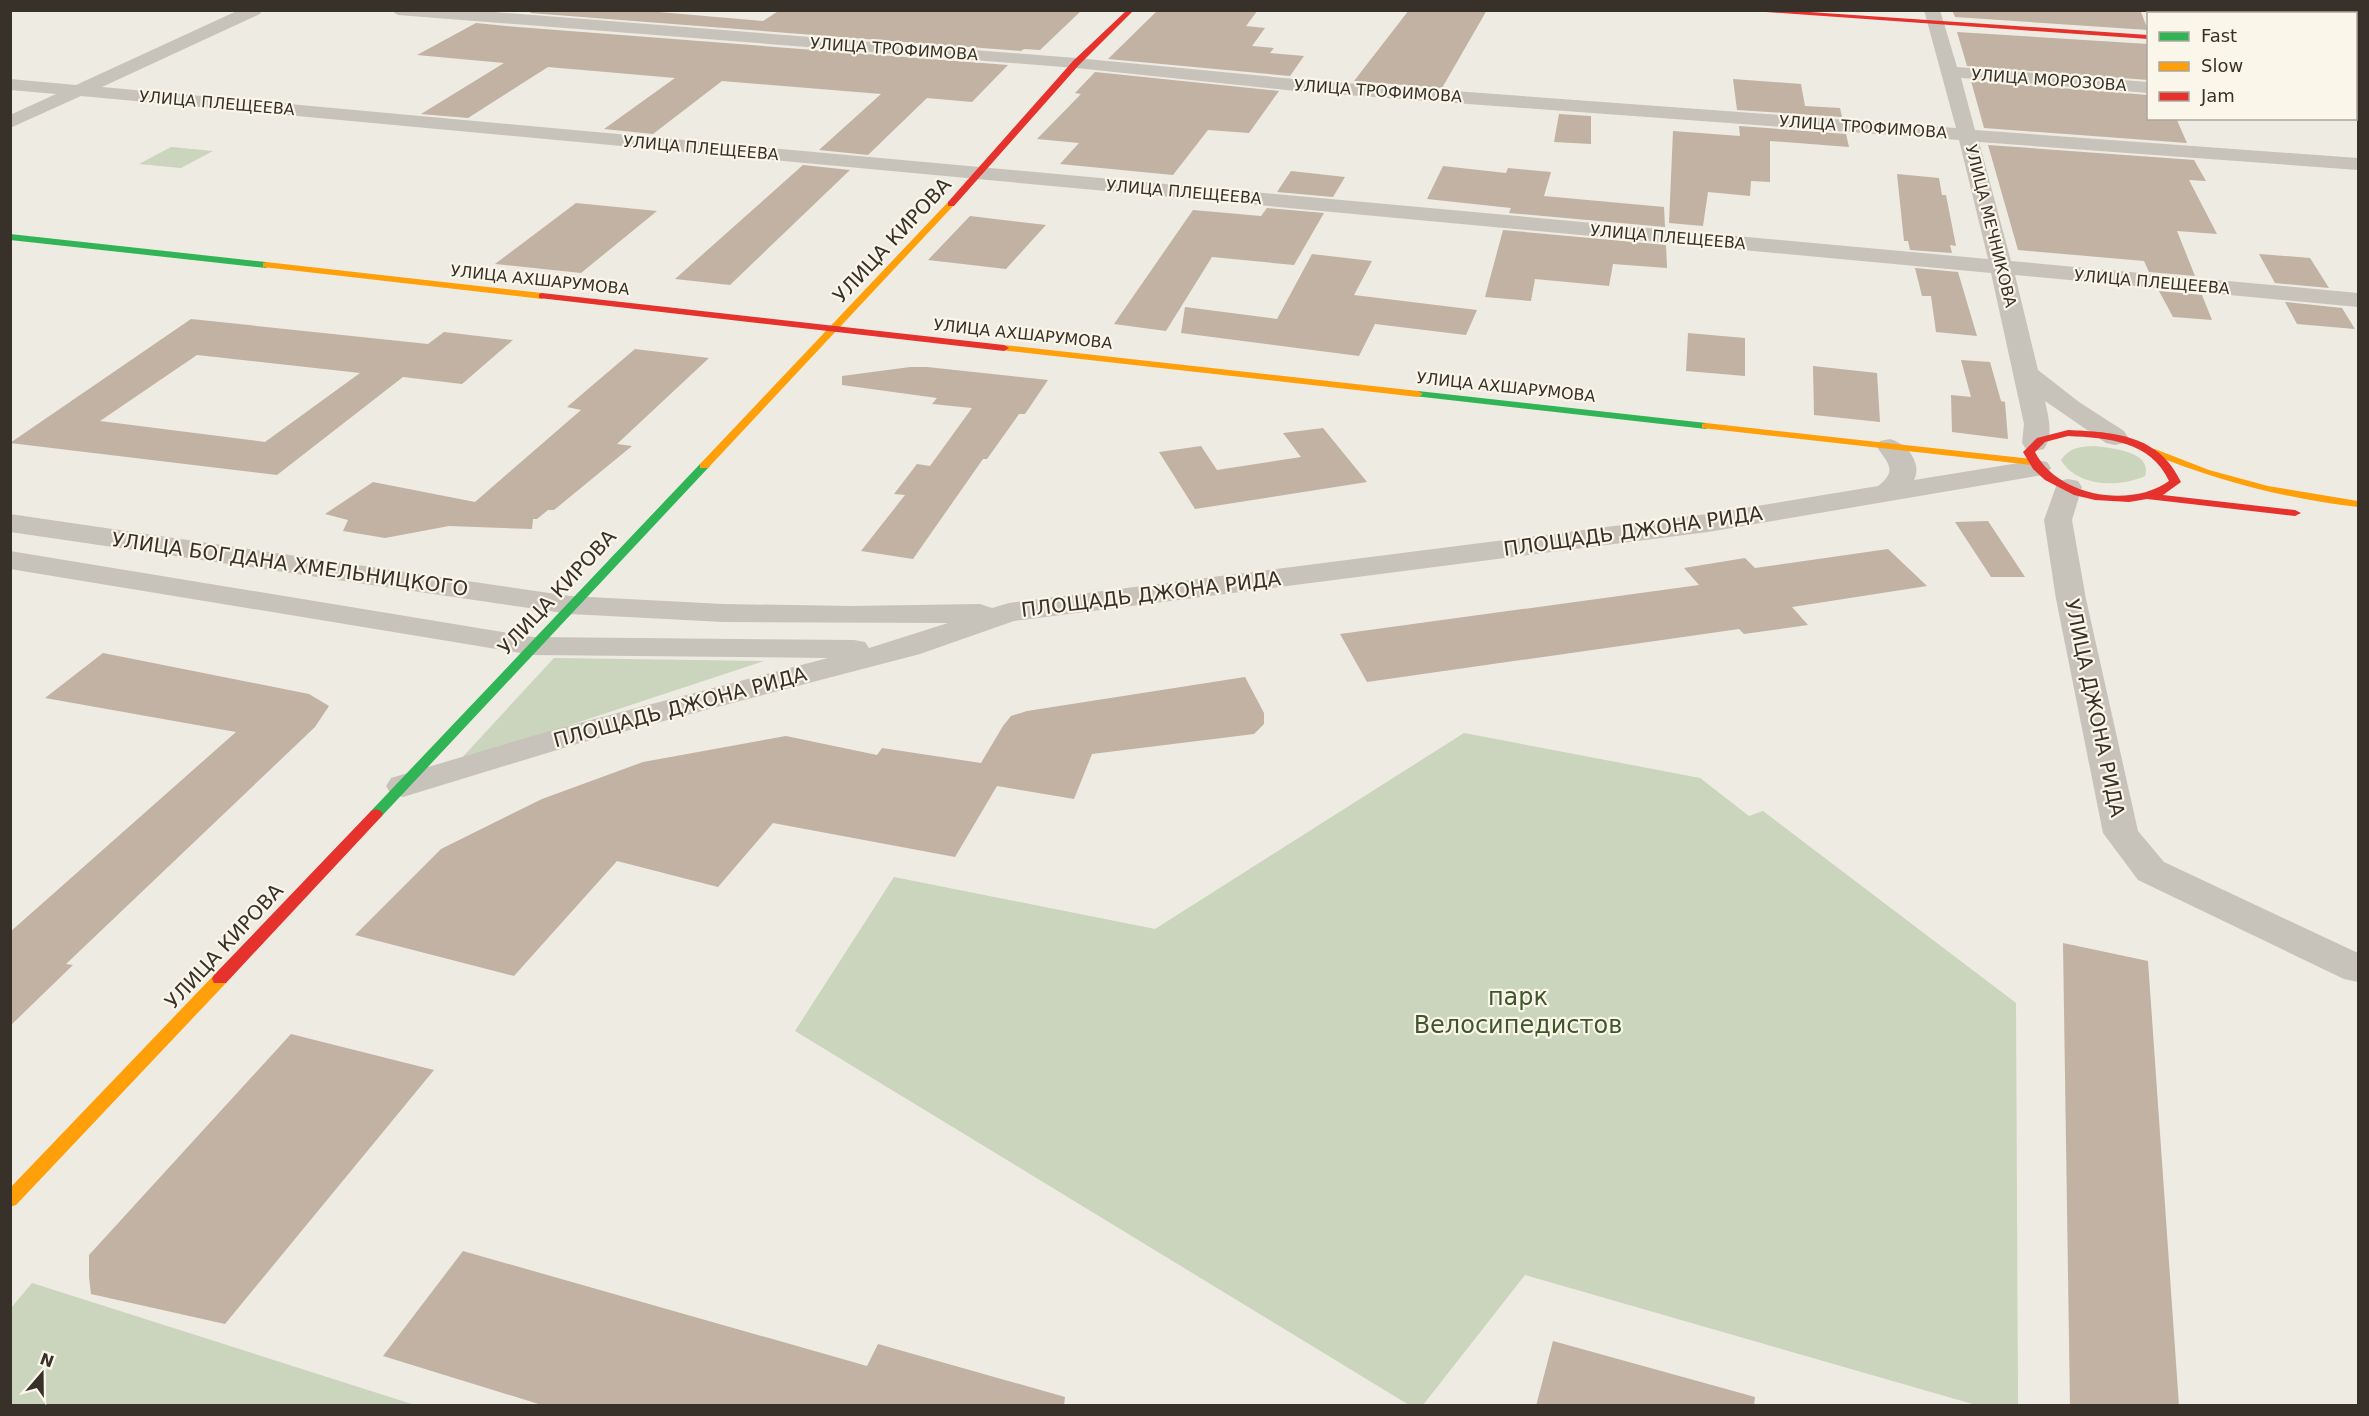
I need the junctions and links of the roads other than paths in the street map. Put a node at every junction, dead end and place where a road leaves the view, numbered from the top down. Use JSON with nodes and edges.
{"nodes":[{"id":1,"x":254,"y":10,"type":"edge"},
{"id":2,"x":398,"y":10,"type":"edge"},
{"id":3,"x":1131,"y":10,"type":"edge"},
{"id":4,"x":1742,"y":10,"type":"edge"},
{"id":5,"x":1934,"y":17,"type":"edge"},
{"id":6,"x":2147,"y":38,"type":"edge"},
{"id":7,"x":1076,"y":63,"type":"junction"},
{"id":8,"x":1949,"y":72,"type":"junction"},
{"id":9,"x":10,"y":84,"type":"edge"},
{"id":10,"x":2147,"y":87,"type":"edge"},
{"id":11,"x":78,"y":91,"type":"junction"},
{"id":12,"x":10,"y":122,"type":"edge"},
{"id":13,"x":1968,"y":135,"type":"junction"},
{"id":14,"x":2358,"y":164,"type":"edge"},
{"id":15,"x":980,"y":173,"type":"junction"},
{"id":16,"x":10,"y":237,"type":"edge"},
{"id":17,"x":2003,"y":269,"type":"junction"},
{"id":18,"x":2358,"y":300,"type":"edge"},
{"id":19,"x":834,"y":330,"type":"junction"},
{"id":20,"x":2026,"y":374,"type":"junction"},
{"id":21,"x":2115,"y":437,"type":"junction"},
{"id":22,"x":1890,"y":447,"type":"junction"},
{"id":23,"x":2148,"y":449,"type":"junction"},
{"id":24,"x":2046,"y":469,"type":"junction"},
{"id":25,"x":1887,"y":494,"type":"junction"},
{"id":26,"x":2151,"y":497,"type":"junction"},
{"id":27,"x":2358,"y":504,"type":"edge"},
{"id":28,"x":2304,"y":514,"type":"dead end"},
{"id":29,"x":10,"y":524,"type":"edge"},
{"id":30,"x":10,"y":560,"type":"edge"},
{"id":31,"x":570,"y":605,"type":"junction"},
{"id":32,"x":1009,"y":612,"type":"junction"},
{"id":33,"x":533,"y":646,"type":"junction"},
{"id":34,"x":909,"y":647,"type":"junction"},
{"id":35,"x":403,"y":786,"type":"junction"},
{"id":36,"x":2358,"y":969,"type":"edge"},
{"id":37,"x":10,"y":1200,"type":"edge"}],
"edges":[{"from":1,"to":11,"type":"street"},
{"from":2,"to":7,"type":"street","name":"УЛИЦА ТРОФИМОВА"},
{"from":3,"to":7,"type":"main road","name":"УЛИЦА КИРОВА"},
{"from":4,"to":5,"type":"main road"},
{"from":5,"to":6,"type":"main road"},
{"from":5,"to":8,"type":"street","name":"УЛИЦА МЕЧНИКОВА"},
{"from":7,"to":13,"type":"street","name":"УЛИЦА ТРОФИМОВА"},
{"from":7,"to":15,"type":"main road","name":"УЛИЦА КИРОВА"},
{"from":8,"to":10,"type":"street","name":"УЛИЦА МОРОЗОВА"},
{"from":8,"to":13,"type":"street","name":"УЛИЦА МЕЧНИКОВА"},
{"from":9,"to":11,"type":"street","name":"УЛИЦА ПЛЕЩЕЕВА"},
{"from":11,"to":12,"type":"street"},
{"from":11,"to":15,"type":"street","name":"УЛИЦА ПЛЕЩЕЕВА"},
{"from":13,"to":14,"type":"street","name":"УЛИЦА ТРОФИМОВА"},
{"from":13,"to":17,"type":"street","name":"УЛИЦА МЕЧНИКОВА"},
{"from":15,"to":17,"type":"street","name":"УЛИЦА ПЛЕЩЕЕВА"},
{"from":15,"to":19,"type":"main road","name":"УЛИЦА КИРОВА"},
{"from":16,"to":19,"type":"main road","name":"УЛИЦА АХШАРУМОВА"},
{"from":17,"to":18,"type":"street","name":"УЛИЦА ПЛЕЩЕЕВА"},
{"from":17,"to":20,"type":"street","name":"УЛИЦА МЕЧНИКОВА"},
{"from":19,"to":22,"type":"main road","name":"УЛИЦА АХШАРУМОВА"},
{"from":19,"to":31,"type":"main road","name":"УЛИЦА КИРОВА"},
{"from":20,"to":21,"type":"street"},
{"from":20,"to":24,"type":"street","name":"УЛИЦА МЕЧНИКОВА"},
{"from":21,"to":23,"type":"main road"},
{"from":21,"to":24,"type":"main road"},
{"from":22,"to":24,"type":"main road","name":"УЛИЦА АХШАРУМОВА"},
{"from":22,"to":25,"type":"street"},
{"from":23,"to":26,"type":"main road"},
{"from":23,"to":27,"type":"main road"},
{"from":24,"to":25,"type":"street","name":"ПЛОЩАДЬ ДЖОНА РИДА"},
{"from":24,"to":26,"type":"main road"},
{"from":24,"to":36,"type":"street","name":"УЛИЦА ДЖОНА РИДА"},
{"from":25,"to":32,"type":"street","name":"ПЛОЩАДЬ ДЖОНА РИДА"},
{"from":26,"to":28,"type":"main road"},
{"from":29,"to":31,"type":"street","name":"УЛИЦА БОГДАНА ХМЕЛЬНИЦКОГО"},
{"from":30,"to":33,"type":"street","name":"УЛИЦА БОГДАНА ХМЕЛЬНИЦКОГО"},
{"from":31,"to":32,"type":"street","name":"УЛИЦА БОГДАНА ХМЕЛЬНИЦКОГО"},
{"from":31,"to":33,"type":"main road","name":"УЛИЦА КИРОВА"},
{"from":32,"to":34,"type":"street","name":"ПЛОЩАДЬ ДЖОНА РИДА"},
{"from":33,"to":34,"type":"street","name":"УЛИЦА БОГДАНА ХМЕЛЬНИЦКОГО"},
{"from":33,"to":35,"type":"main road","name":"УЛИЦА КИРОВА"},
{"from":34,"to":35,"type":"street","name":"ПЛОЩАДЬ ДЖОНА РИДА"},
{"from":35,"to":37,"type":"main road","name":"УЛИЦА КИРОВА"}]}
